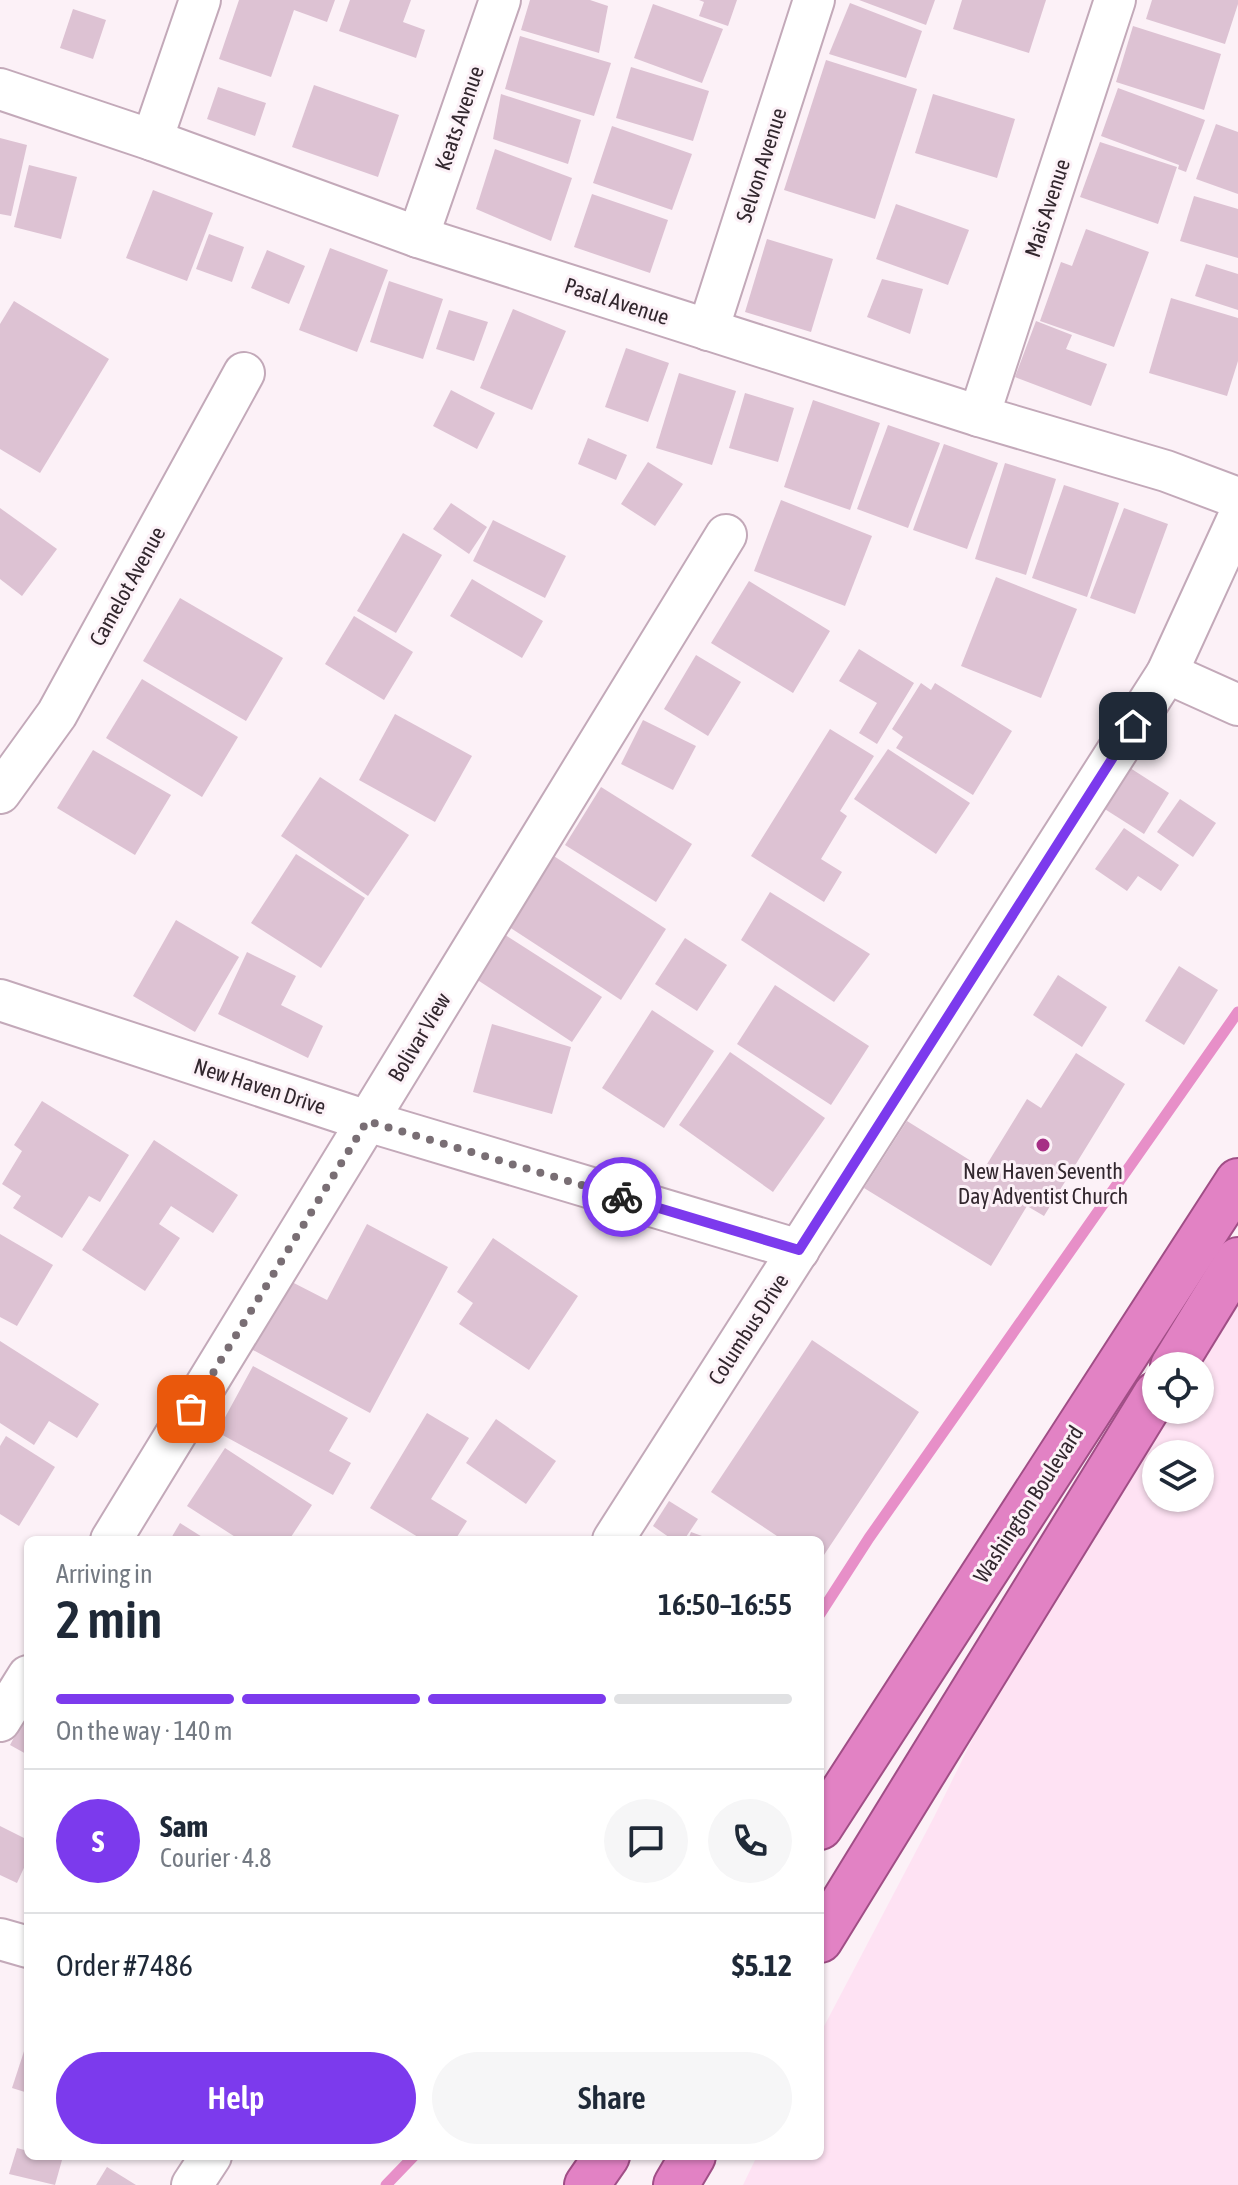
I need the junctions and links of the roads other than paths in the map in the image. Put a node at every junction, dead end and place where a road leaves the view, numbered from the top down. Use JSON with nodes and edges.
{"nodes":[{"id":1,"x":200,"y":0,"type":"edge"},
{"id":2,"x":500,"y":0,"type":"edge"},
{"id":3,"x":814,"y":0,"type":"edge"},
{"id":4,"x":1115,"y":0,"type":"edge"},
{"id":5,"x":0,"y":89,"type":"edge"},
{"id":6,"x":152,"y":140,"type":"junction"},
{"id":7,"x":418,"y":237,"type":"junction"},
{"id":8,"x":708,"y":330,"type":"junction"},
{"id":9,"x":244,"y":373,"type":"dead end"},
{"id":10,"x":979,"y":416,"type":"junction"},
{"id":11,"x":1238,"y":498,"type":"edge"},
{"id":12,"x":1238,"y":518,"type":"edge"},
{"id":13,"x":726,"y":535,"type":"dead end"},
{"id":14,"x":1167,"y":673,"type":"junction"},
{"id":15,"x":1238,"y":705,"type":"edge"},
{"id":16,"x":0,"y":793,"type":"edge"},
{"id":17,"x":0,"y":1000,"type":"edge"},
{"id":18,"x":367,"y":1121,"type":"junction"},
{"id":19,"x":1238,"y":1181,"type":"edge"},
{"id":20,"x":799,"y":1250,"type":"junction"},
{"id":21,"x":1238,"y":1260,"type":"edge"},
{"id":22,"x":1182,"y":1352,"type":"edge"},
{"id":23,"x":1142,"y":1417,"type":"edge"},
{"id":24,"x":113,"y":1536,"type":"edge"},
{"id":25,"x":616,"y":1536,"type":"edge"},
{"id":26,"x":24,"y":1682,"type":"edge"},
{"id":27,"x":0,"y":1721,"type":"edge"},
{"id":28,"x":824,"y":1821,"type":"edge"},
{"id":29,"x":824,"y":1934,"type":"edge"},
{"id":30,"x":0,"y":1939,"type":"edge"},
{"id":31,"x":24,"y":1946,"type":"edge"},
{"id":32,"x":208,"y":2160,"type":"edge"},
{"id":33,"x":604,"y":2160,"type":"edge"},
{"id":34,"x":691,"y":2160,"type":"edge"},
{"id":35,"x":192,"y":2185,"type":"edge"},
{"id":36,"x":587,"y":2185,"type":"edge"},
{"id":37,"x":676,"y":2185,"type":"edge"}],
"edges":[{"from":1,"to":6,"type":"street"},
{"from":2,"to":7,"type":"street","name":"Keats Avenue"},
{"from":3,"to":8,"type":"street","name":"Selvon Avenue"},
{"from":4,"to":10,"type":"street","name":"Mais Avenue"},
{"from":5,"to":6,"type":"street","name":"Pasal Avenue"},
{"from":6,"to":7,"type":"street","name":"Pasal Avenue"},
{"from":7,"to":8,"type":"street","name":"Pasal Avenue"},
{"from":8,"to":10,"type":"street","name":"Pasal Avenue"},
{"from":9,"to":16,"type":"street","name":"Camelot Avenue"},
{"from":10,"to":11,"type":"street","name":"Pasal Avenue"},
{"from":12,"to":14,"type":"street","name":"Columbus Drive"},
{"from":13,"to":18,"type":"street","name":"Bolivar View"},
{"from":14,"to":15,"type":"street"},
{"from":14,"to":20,"type":"street","name":"Columbus Drive"},
{"from":17,"to":18,"type":"street","name":"New Haven Drive"},
{"from":18,"to":20,"type":"street","name":"New Haven Drive"},
{"from":18,"to":24,"type":"street","name":"Bolivar View"},
{"from":19,"to":28,"type":"highway","name":"Washington Boulevard"},
{"from":20,"to":25,"type":"street","name":"Columbus Drive"},
{"from":21,"to":22,"type":"highway"},
{"from":23,"to":29,"type":"highway"},
{"from":26,"to":27,"type":"street"},
{"from":30,"to":31,"type":"street"},
{"from":32,"to":35,"type":"street"},
{"from":33,"to":36,"type":"highway"},
{"from":34,"to":37,"type":"highway"}]}
